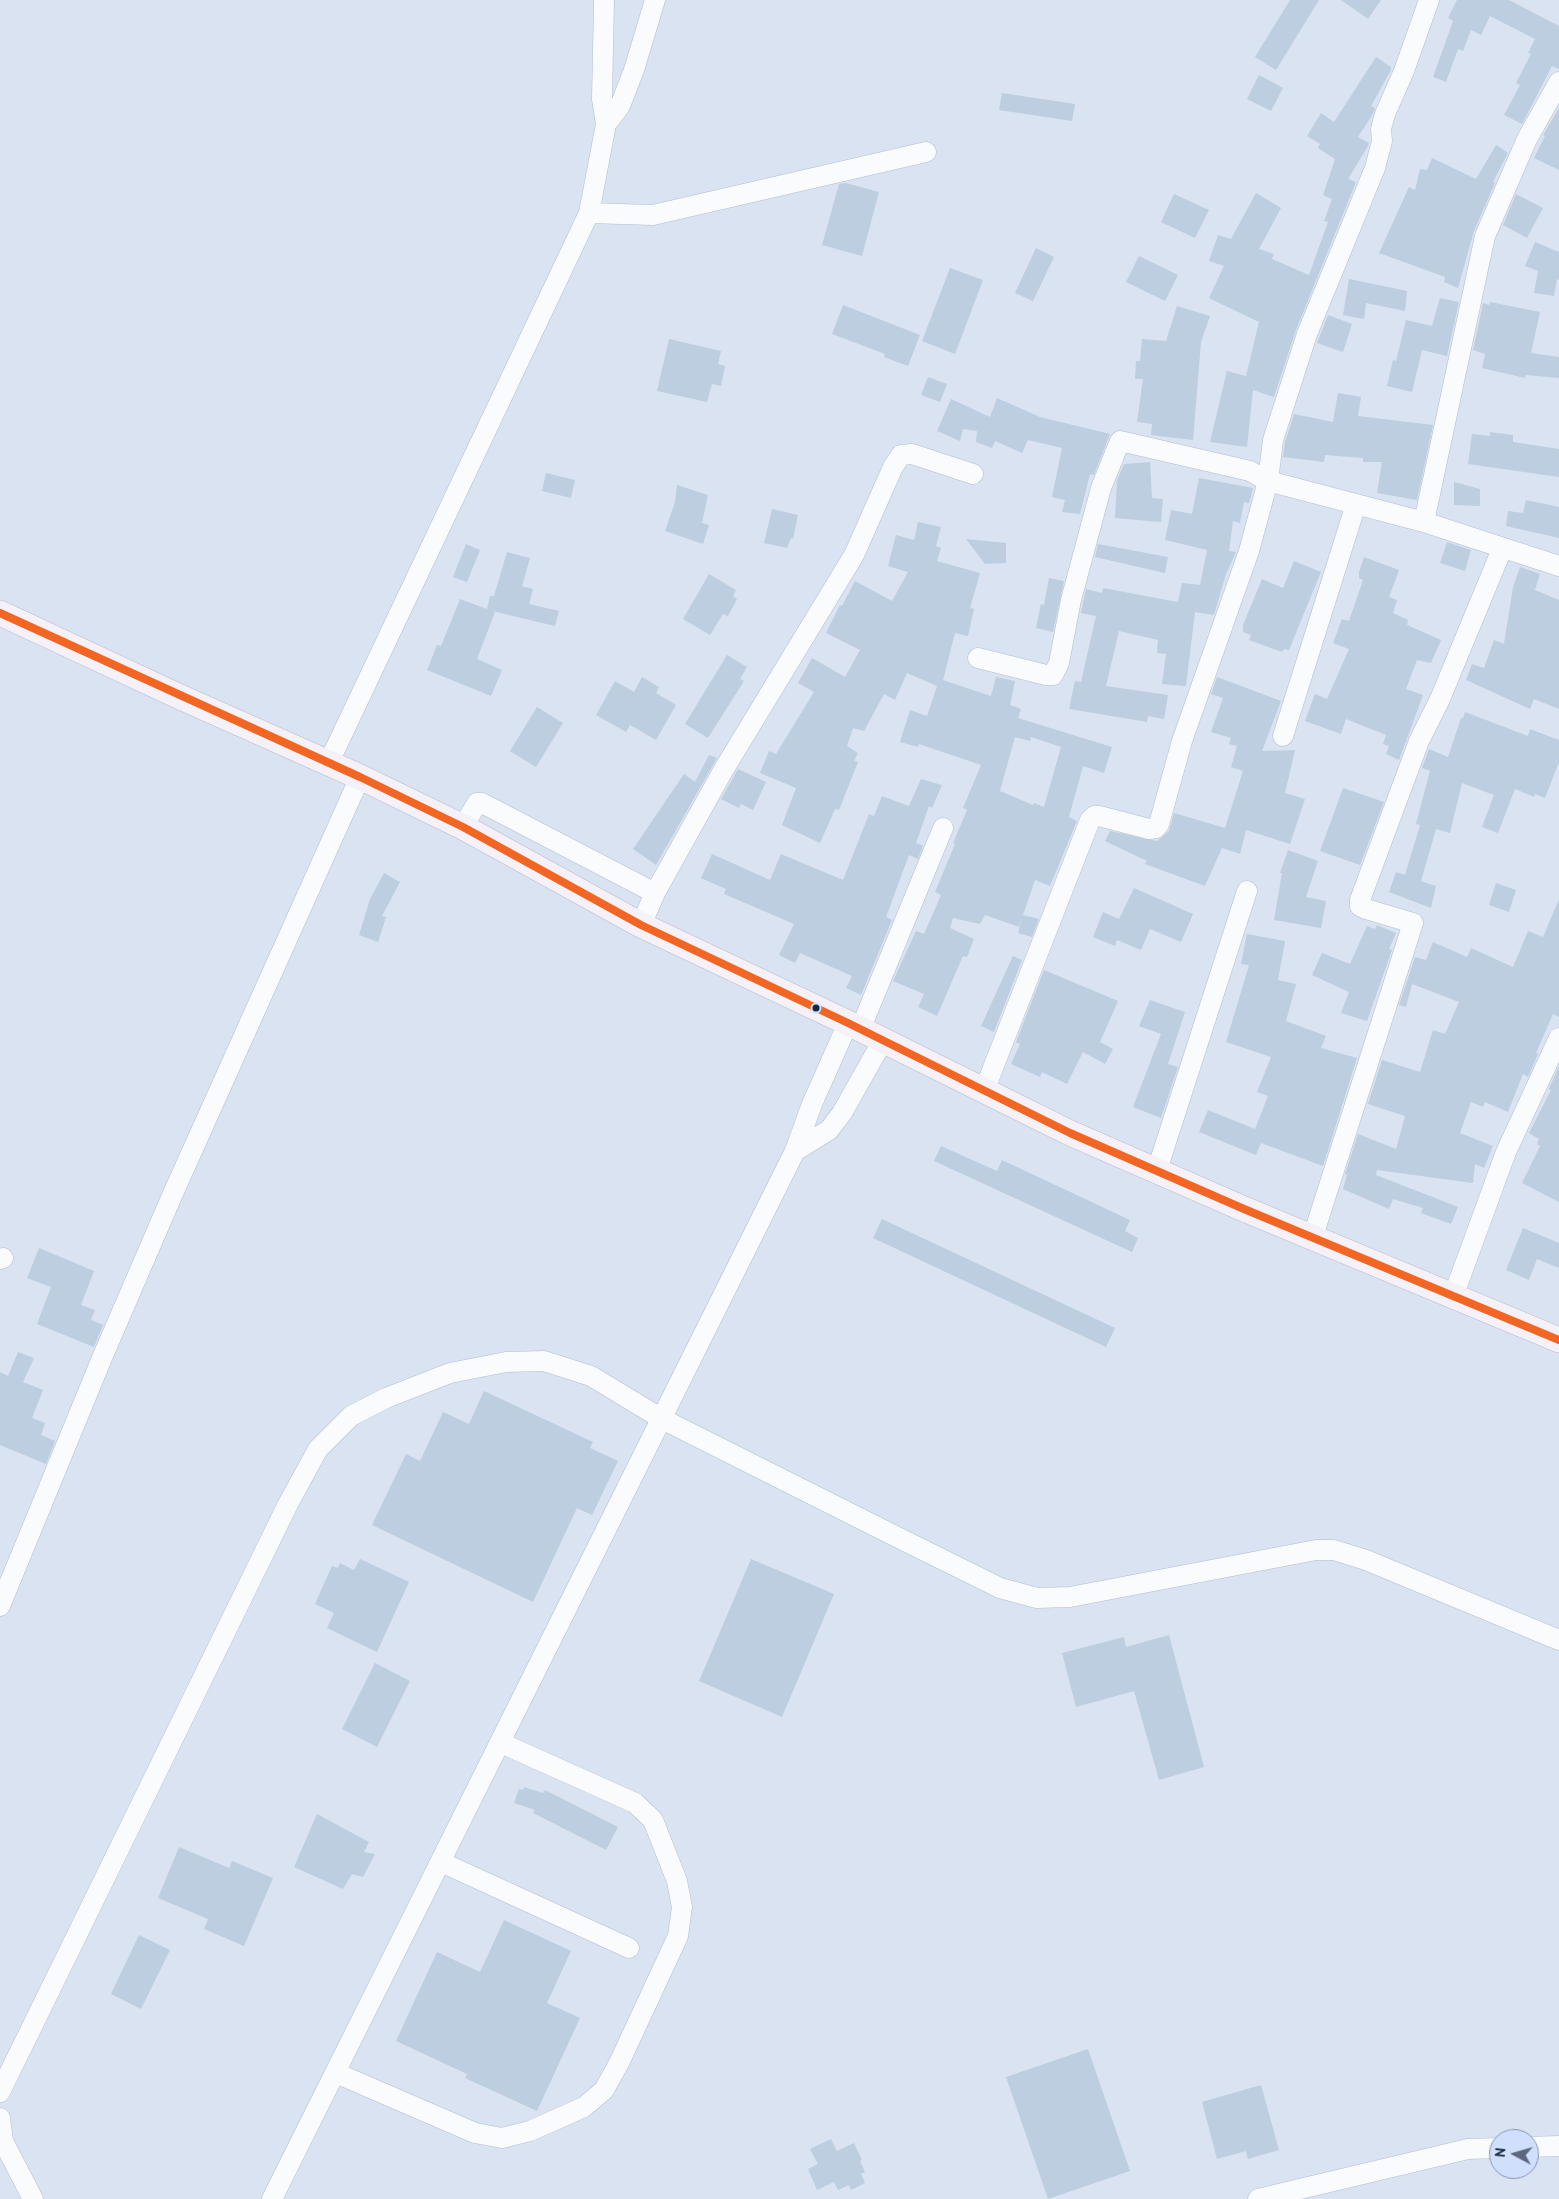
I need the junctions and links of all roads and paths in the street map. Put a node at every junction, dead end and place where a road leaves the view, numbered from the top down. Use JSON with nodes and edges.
{"nodes":[{"id":1,"x":604,"y":0,"type":"edge"},
{"id":2,"x":655,"y":0,"type":"edge"},
{"id":3,"x":1429,"y":0,"type":"edge"},
{"id":4,"x":1559,"y":82,"type":"edge"},
{"id":5,"x":606,"y":124,"type":"junction"},
{"id":6,"x":926,"y":152,"type":"dead end"},
{"id":7,"x":589,"y":213,"type":"junction"},
{"id":8,"x":973,"y":474,"type":"dead end"},
{"id":9,"x":1268,"y":482,"type":"junction"},
{"id":10,"x":1356,"y":504,"type":"junction"},
{"id":11,"x":1424,"y":522,"type":"junction"},
{"id":12,"x":1502,"y":549,"type":"junction"},
{"id":13,"x":1559,"y":566,"type":"edge"},
{"id":14,"x":0,"y":613,"type":"edge"},
{"id":15,"x":978,"y":658,"type":"dead end"},
{"id":16,"x":1282,"y":736,"type":"dead end"},
{"id":17,"x":329,"y":762,"type":"junction"},
{"id":18,"x":360,"y":776,"type":"junction"},
{"id":19,"x":463,"y":827,"type":"junction"},
{"id":20,"x":943,"y":828,"type":"dead end"},
{"id":21,"x":1247,"y":891,"type":"dead end"},
{"id":22,"x":655,"y":893,"type":"junction"},
{"id":23,"x":641,"y":925,"type":"junction"},
{"id":24,"x":854,"y":1027,"type":"junction"},
{"id":25,"x":1559,"y":1038,"type":"edge"},
{"id":26,"x":882,"y":1042,"type":"junction"},
{"id":27,"x":984,"y":1091,"type":"junction"},
{"id":28,"x":795,"y":1151,"type":"junction"},
{"id":29,"x":1157,"y":1170,"type":"junction"},
{"id":30,"x":1313,"y":1236,"type":"junction"},
{"id":31,"x":1454,"y":1294,"type":"junction"},
{"id":32,"x":1559,"y":1340,"type":"edge"},
{"id":33,"x":662,"y":1419,"type":"junction"},
{"id":34,"x":0,"y":1606,"type":"edge"},
{"id":35,"x":1559,"y":1640,"type":"edge"},
{"id":36,"x":500,"y":1743,"type":"junction"},
{"id":37,"x":441,"y":1862,"type":"junction"},
{"id":38,"x":630,"y":1948,"type":"dead end"},
{"id":39,"x":336,"y":2073,"type":"junction"},
{"id":40,"x":0,"y":2092,"type":"edge"},
{"id":41,"x":0,"y":2118,"type":"edge"},
{"id":42,"x":1559,"y":2146,"type":"edge"},
{"id":43,"x":1539,"y":2147,"type":"edge"},
{"id":44,"x":1489,"y":2148,"type":"edge"},
{"id":45,"x":33,"y":2199,"type":"edge"},
{"id":46,"x":272,"y":2199,"type":"edge"},
{"id":47,"x":1258,"y":2199,"type":"edge"}],
"edges":[{"from":1,"to":5,"type":"street"},
{"from":2,"to":5,"type":"street"},
{"from":3,"to":9,"type":"street"},
{"from":4,"to":11,"type":"street"},
{"from":5,"to":7,"type":"street"},
{"from":6,"to":7,"type":"street"},
{"from":7,"to":17,"type":"street"},
{"from":8,"to":22,"type":"street"},
{"from":9,"to":10,"type":"street"},
{"from":9,"to":15,"type":"street"},
{"from":9,"to":27,"type":"street"},
{"from":10,"to":11,"type":"street"},
{"from":10,"to":16,"type":"street"},
{"from":11,"to":12,"type":"street"},
{"from":12,"to":13,"type":"street"},
{"from":12,"to":30,"type":"street"},
{"from":14,"to":17,"type":"main road"},
{"from":17,"to":18,"type":"main road"},
{"from":18,"to":19,"type":"main road"},
{"from":18,"to":34,"type":"street"},
{"from":19,"to":22,"type":"street"},
{"from":19,"to":23,"type":"main road"},
{"from":20,"to":24,"type":"street"},
{"from":21,"to":29,"type":"street"},
{"from":22,"to":23,"type":"street"},
{"from":23,"to":24,"type":"main road"},
{"from":24,"to":26,"type":"main road"},
{"from":24,"to":28,"type":"street"},
{"from":25,"to":31,"type":"street"},
{"from":26,"to":27,"type":"main road"},
{"from":26,"to":28,"type":"street"},
{"from":27,"to":29,"type":"main road"},
{"from":28,"to":33,"type":"street"},
{"from":29,"to":30,"type":"main road"},
{"from":30,"to":31,"type":"main road"},
{"from":31,"to":32,"type":"main road"},
{"from":33,"to":35,"type":"street"},
{"from":33,"to":36,"type":"street"},
{"from":33,"to":40,"type":"street"},
{"from":36,"to":37,"type":"street"},
{"from":36,"to":39,"type":"street"},
{"from":37,"to":38,"type":"street"},
{"from":37,"to":39,"type":"street"},
{"from":39,"to":46,"type":"street"},
{"from":41,"to":45,"type":"street"},
{"from":42,"to":43,"type":"street"},
{"from":44,"to":47,"type":"street"}]}
